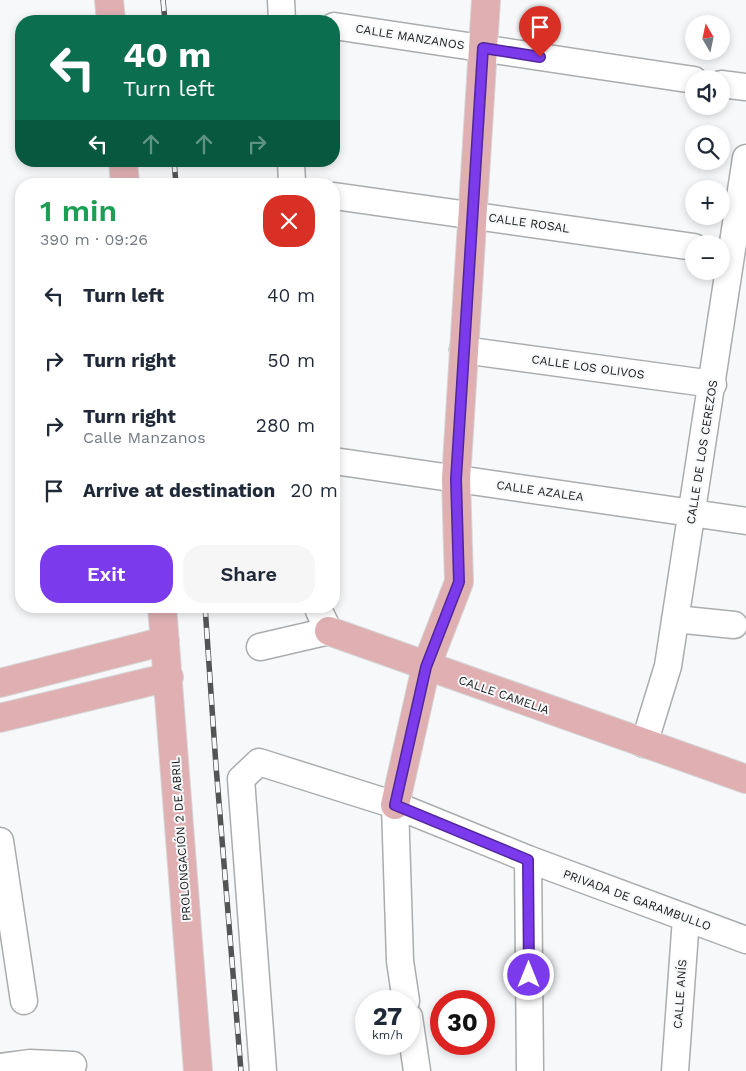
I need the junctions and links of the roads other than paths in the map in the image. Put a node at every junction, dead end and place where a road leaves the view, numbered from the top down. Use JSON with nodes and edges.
{"nodes":[{"id":1,"x":109,"y":0,"type":"edge"},
{"id":2,"x":486,"y":0,"type":"edge"},
{"id":3,"x":110,"y":15,"type":"edge"},
{"id":4,"x":340,"y":27,"type":"edge"},
{"id":5,"x":483,"y":48,"type":"junction"},
{"id":6,"x":685,"y":79,"type":"edge"},
{"id":7,"x":730,"y":85,"type":"edge"},
{"id":8,"x":746,"y":87,"type":"edge"},
{"id":9,"x":746,"y":158,"type":"edge"},
{"id":10,"x":340,"y":197,"type":"edge"},
{"id":11,"x":471,"y":215,"type":"junction"},
{"id":12,"x":685,"y":246,"type":"edge"},
{"id":13,"x":733,"y":253,"type":"edge"},
{"id":14,"x":463,"y":350,"type":"junction"},
{"id":15,"x":712,"y":384,"type":"junction"},
{"id":16,"x":340,"y":462,"type":"edge"},
{"id":17,"x":456,"y":479,"type":"junction"},
{"id":18,"x":692,"y":513,"type":"junction"},
{"id":19,"x":746,"y":521,"type":"edge"},
{"id":20,"x":163,"y":613,"type":"edge"},
{"id":21,"x":320,"y":613,"type":"edge"},
{"id":22,"x":676,"y":619,"type":"junction"},
{"id":23,"x":734,"y":624,"type":"dead end"},
{"id":24,"x":329,"y":631,"type":"junction"},
{"id":25,"x":165,"y":640,"type":"junction"},
{"id":26,"x":260,"y":647,"type":"dead end"},
{"id":27,"x":426,"y":667,"type":"junction"},
{"id":28,"x":169,"y":677,"type":"junction"},
{"id":29,"x":0,"y":683,"type":"edge"},
{"id":30,"x":0,"y":718,"type":"edge"},
{"id":31,"x":644,"y":744,"type":"junction"},
{"id":32,"x":746,"y":780,"type":"edge"},
{"id":33,"x":395,"y":805,"type":"junction"},
{"id":34,"x":0,"y":841,"type":"edge"},
{"id":35,"x":528,"y":860,"type":"junction"},
{"id":36,"x":686,"y":918,"type":"junction"},
{"id":37,"x":746,"y":940,"type":"edge"},
{"id":38,"x":404,"y":990,"type":"edge"},
{"id":39,"x":24,"y":1001,"type":"dead end"},
{"id":40,"x":415,"y":1055,"type":"edge"},
{"id":41,"x":73,"y":1065,"type":"dead end"},
{"id":42,"x":0,"y":1067,"type":"edge"},
{"id":43,"x":31,"y":1067,"type":"edge"},
{"id":44,"x":198,"y":1071,"type":"edge"},
{"id":45,"x":263,"y":1071,"type":"edge"},
{"id":46,"x":417,"y":1071,"type":"edge"},
{"id":47,"x":530,"y":1071,"type":"edge"},
{"id":48,"x":675,"y":1071,"type":"edge"}],
"edges":[{"from":1,"to":3,"type":"main road"},
{"from":2,"to":5,"type":"main road"},
{"from":4,"to":5,"type":"street","name":"CALLE MANZANOS"},
{"from":5,"to":6,"type":"street","name":"CALLE MANZANOS"},
{"from":5,"to":11,"type":"main road"},
{"from":7,"to":8,"type":"street"},
{"from":9,"to":13,"type":"street","name":"CALLE DE LOS CEREZOS"},
{"from":10,"to":11,"type":"street","name":"CALLE ROSAL"},
{"from":11,"to":12,"type":"street","name":"CALLE ROSAL"},
{"from":11,"to":14,"type":"main road"},
{"from":13,"to":15,"type":"street","name":"CALLE DE LOS CEREZOS"},
{"from":14,"to":15,"type":"street","name":"CALLE LOS OLIVOS"},
{"from":14,"to":17,"type":"main road"},
{"from":15,"to":18,"type":"street","name":"CALLE DE LOS CEREZOS"},
{"from":16,"to":17,"type":"street","name":"CALLE AZALEA"},
{"from":17,"to":18,"type":"street","name":"CALLE AZALEA"},
{"from":17,"to":27,"type":"main road"},
{"from":18,"to":19,"type":"street","name":"CALLE AZALEA"},
{"from":18,"to":22,"type":"street","name":"CALLE DE LOS CEREZOS"},
{"from":20,"to":25,"type":"main road","name":"PROLONGACIÓN 2 DE ABRIL"},
{"from":21,"to":24,"type":"street"},
{"from":22,"to":23,"type":"street"},
{"from":22,"to":31,"type":"street","name":"CALLE DE LOS CEREZOS"},
{"from":24,"to":26,"type":"street"},
{"from":24,"to":27,"type":"main road","name":"CALLE CAMELIA"},
{"from":25,"to":28,"type":"main road","name":"PROLONGACIÓN 2 DE ABRIL"},
{"from":25,"to":29,"type":"main road"},
{"from":27,"to":31,"type":"main road","name":"CALLE CAMELIA"},
{"from":27,"to":33,"type":"main road"},
{"from":28,"to":30,"type":"main road"},
{"from":28,"to":44,"type":"main road","name":"PROLONGACIÓN 2 DE ABRIL"},
{"from":31,"to":32,"type":"main road","name":"CALLE CAMELIA"},
{"from":33,"to":35,"type":"street","name":"PRIVADA DE GARAMBULLO"},
{"from":33,"to":38,"type":"street"},
{"from":33,"to":45,"type":"street","name":"PRIVADA DE GARAMBULLO"},
{"from":34,"to":39,"type":"street"},
{"from":35,"to":36,"type":"street","name":"PRIVADA DE GARAMBULLO"},
{"from":35,"to":47,"type":"street"},
{"from":36,"to":37,"type":"street","name":"PRIVADA DE GARAMBULLO"},
{"from":36,"to":48,"type":"street","name":"CALLE ANÍS"},
{"from":40,"to":46,"type":"street"},
{"from":41,"to":43,"type":"street"},
{"from":42,"to":43,"type":"street"}]}
